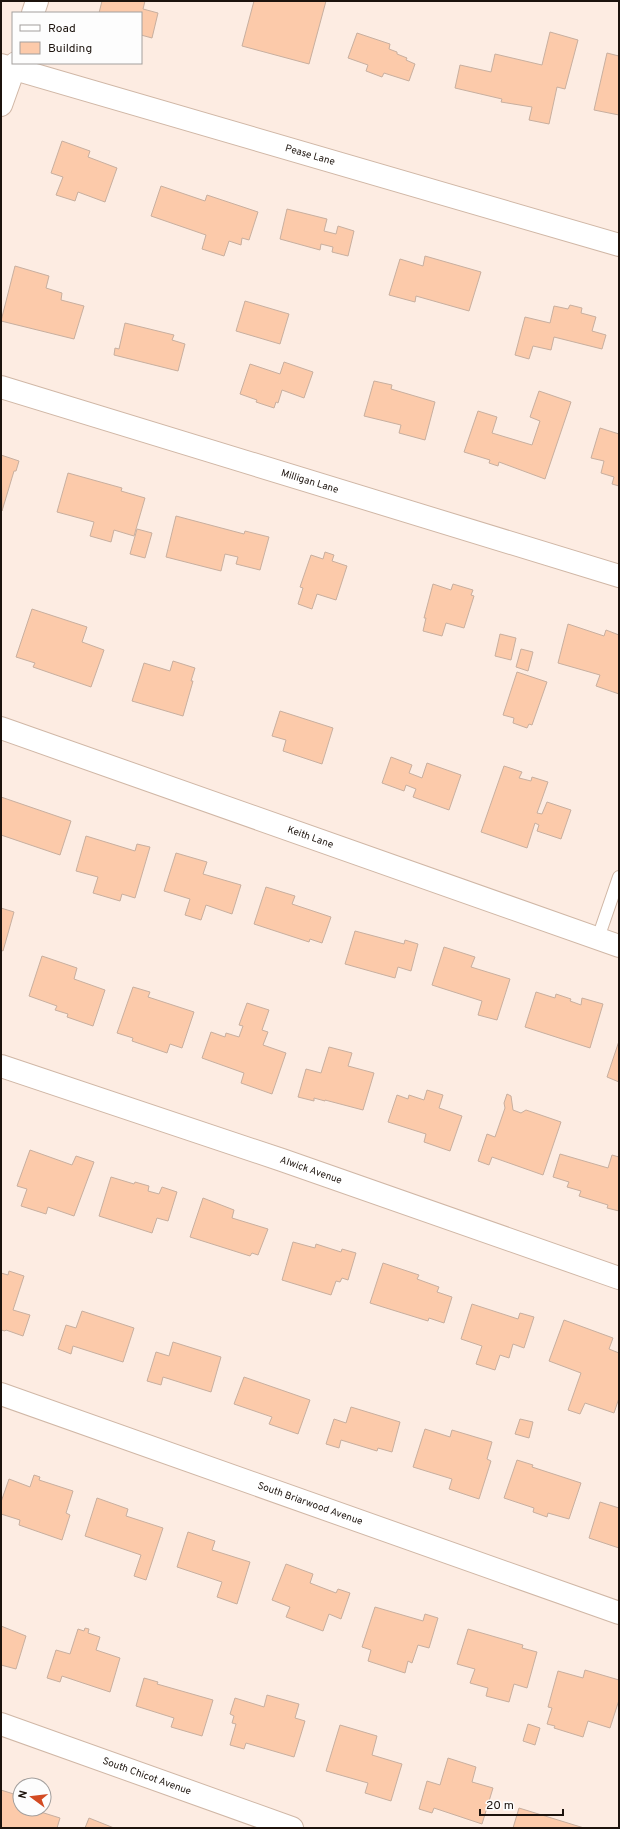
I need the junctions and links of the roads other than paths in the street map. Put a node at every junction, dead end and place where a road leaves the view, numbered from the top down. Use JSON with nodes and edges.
{"nodes":[{"id":1,"x":37,"y":1,"type":"edge"},
{"id":2,"x":33,"y":12,"type":"edge"},
{"id":3,"x":10,"y":66,"type":"edge"},
{"id":4,"x":1,"y":105,"type":"edge"},
{"id":5,"x":619,"y":245,"type":"edge"},
{"id":6,"x":1,"y":387,"type":"edge"},
{"id":7,"x":619,"y":576,"type":"edge"},
{"id":8,"x":1,"y":728,"type":"edge"},
{"id":9,"x":619,"y":877,"type":"edge"},
{"id":10,"x":598,"y":938,"type":"junction"},
{"id":11,"x":619,"y":946,"type":"edge"},
{"id":12,"x":1,"y":1066,"type":"edge"},
{"id":13,"x":619,"y":1278,"type":"edge"},
{"id":14,"x":1,"y":1394,"type":"edge"},
{"id":15,"x":619,"y":1613,"type":"edge"},
{"id":16,"x":1,"y":1724,"type":"edge"},
{"id":17,"x":292,"y":1828,"type":"edge"}],
"edges":[{"from":1,"to":2,"type":"street"},
{"from":3,"to":4,"type":"street"},
{"from":3,"to":5,"type":"street","name":"Pease Lane"},
{"from":6,"to":7,"type":"street","name":"Milligan Lane"},
{"from":8,"to":10,"type":"street","name":"Keith Lane"},
{"from":9,"to":10,"type":"lane"},
{"from":10,"to":11,"type":"street","name":"Keith Lane"},
{"from":12,"to":13,"type":"street","name":"Alwick Avenue"},
{"from":14,"to":15,"type":"street","name":"South Briarwood Avenue"},
{"from":16,"to":17,"type":"street","name":"South Chicot Avenue"}]}
